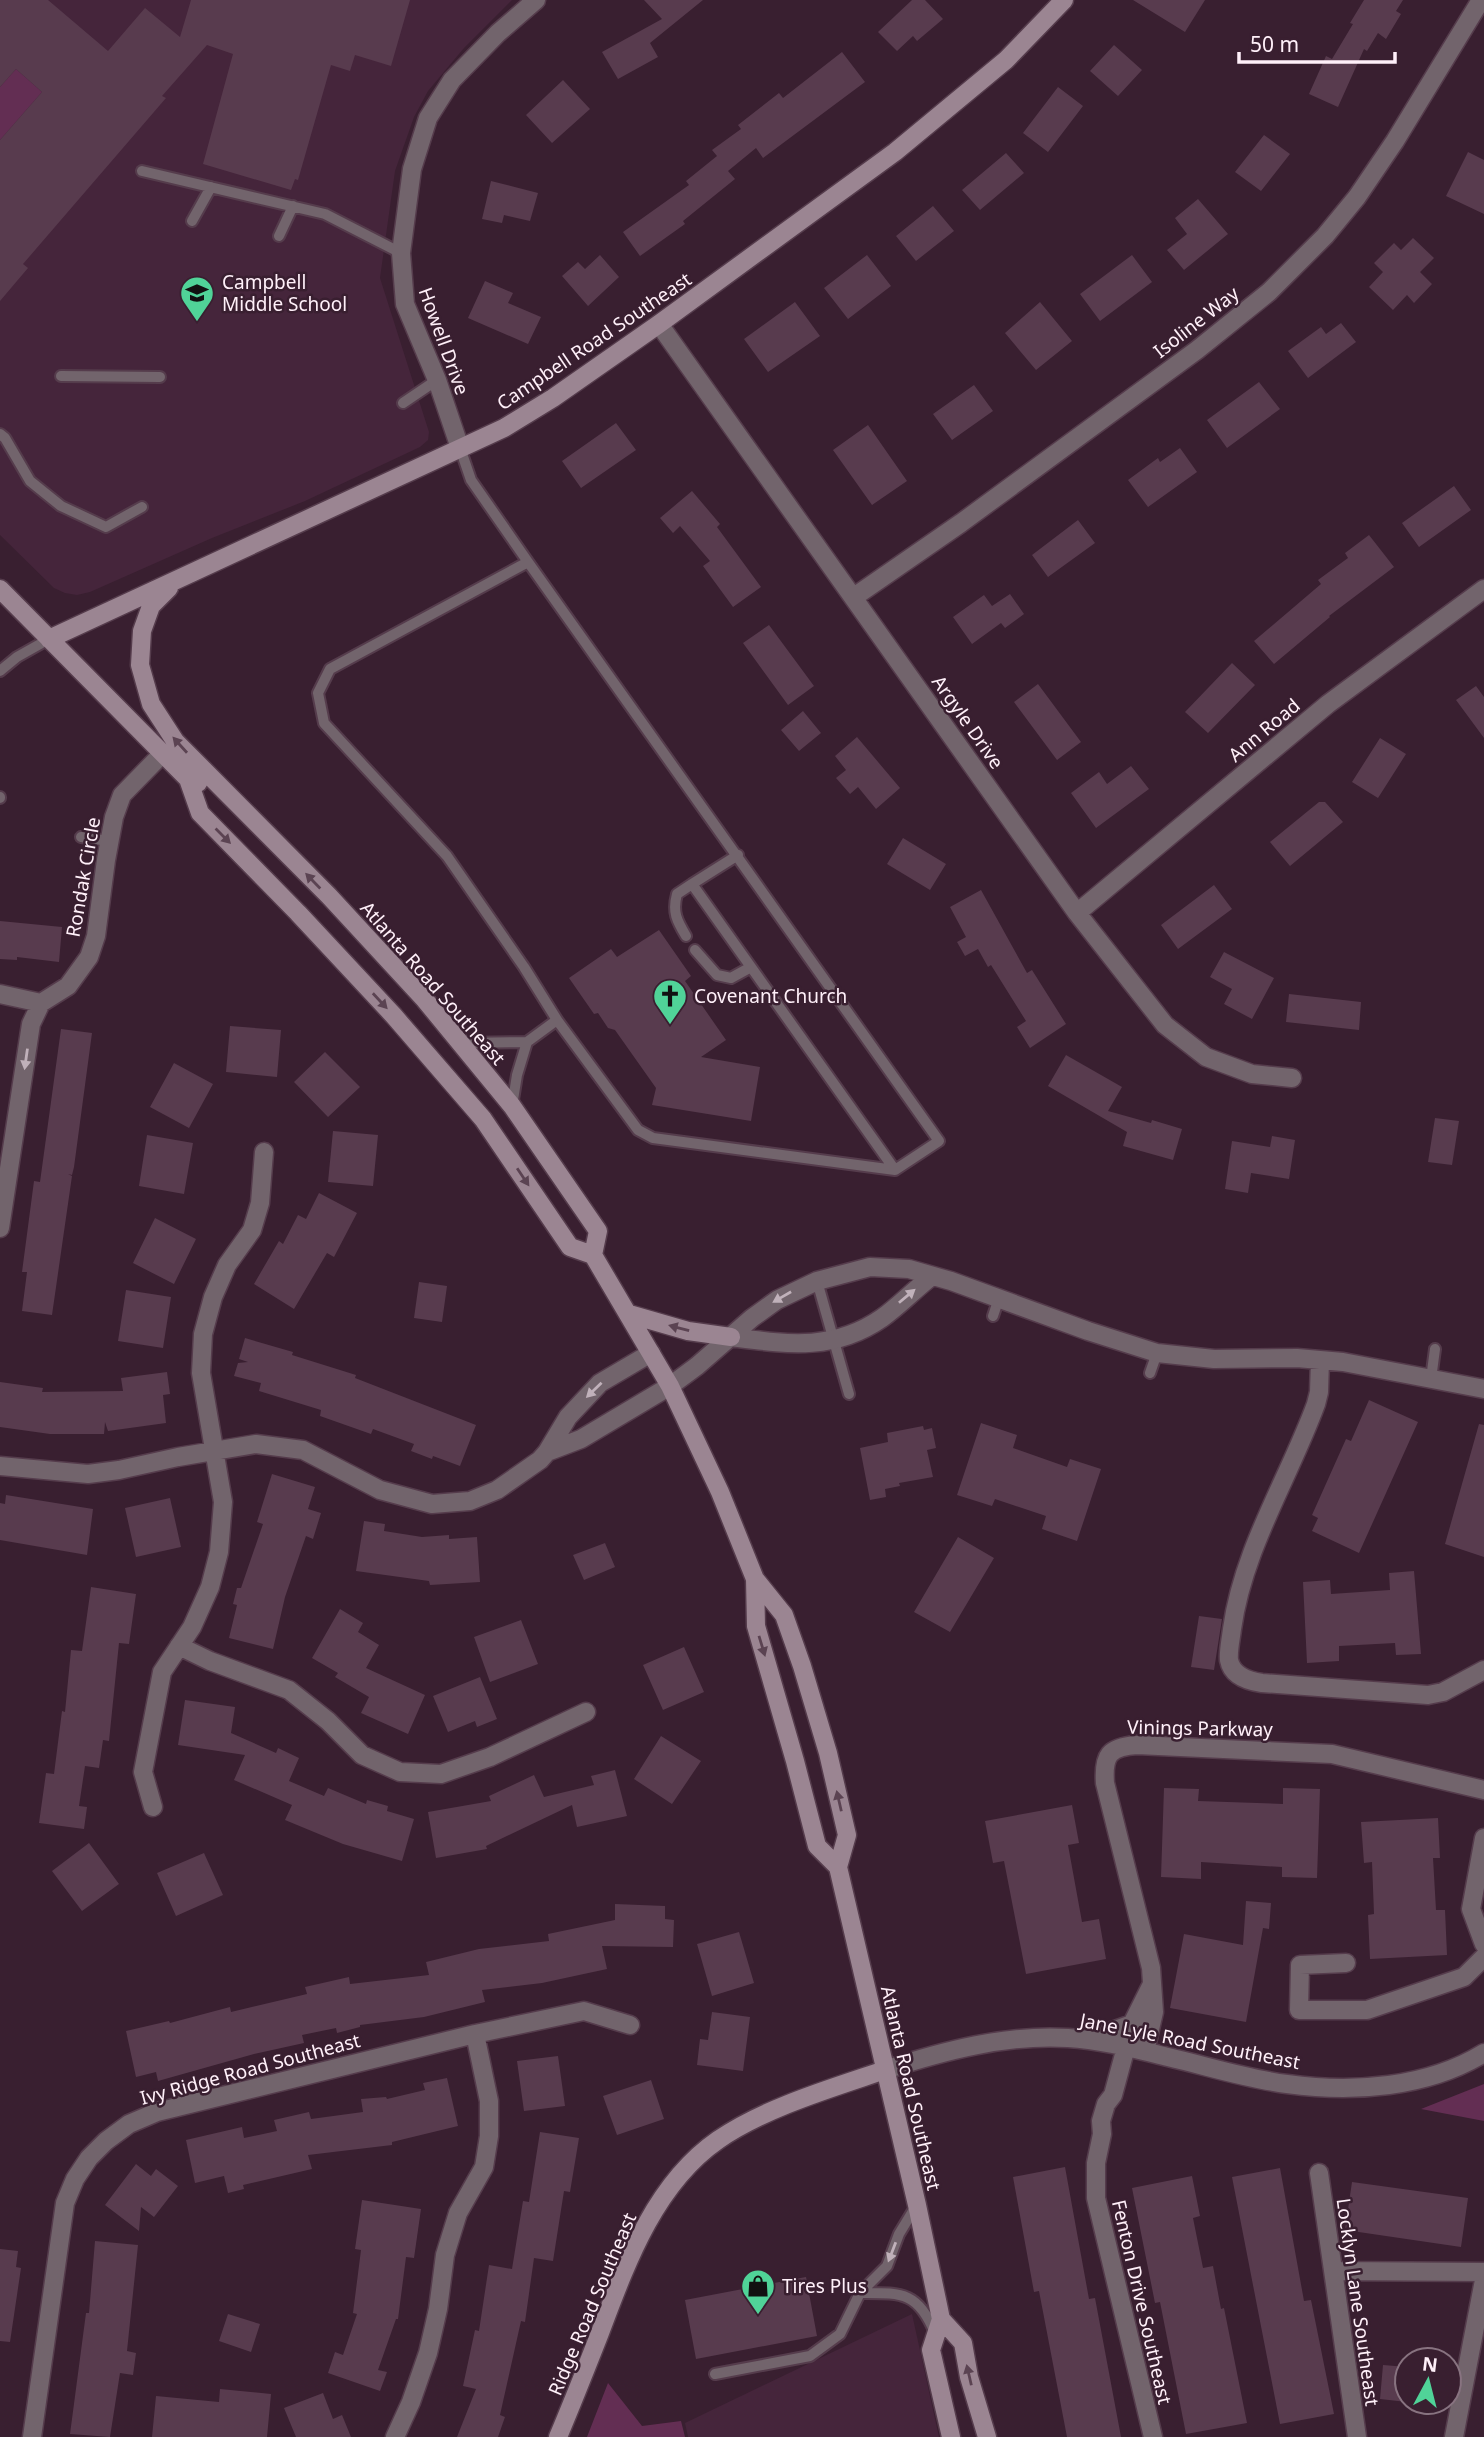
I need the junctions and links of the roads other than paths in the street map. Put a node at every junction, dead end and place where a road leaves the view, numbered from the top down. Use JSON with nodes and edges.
{"nodes":[{"id":1,"x":1064,"y":0,"type":"edge"},
{"id":2,"x":1482,"y":0,"type":"edge"},
{"id":3,"x":529,"y":2,"type":"edge"},
{"id":4,"x":142,"y":171,"type":"dead end"},
{"id":5,"x":211,"y":187,"type":"junction"},
{"id":6,"x":293,"y":206,"type":"junction"},
{"id":7,"x":191,"y":221,"type":"dead end"},
{"id":8,"x":279,"y":236,"type":"dead end"},
{"id":9,"x":401,"y":253,"type":"junction"},
{"id":10,"x":659,"y":324,"type":"junction"},
{"id":11,"x":61,"y":376,"type":"dead end"},
{"id":12,"x":160,"y":377,"type":"dead end"},
{"id":13,"x":438,"y":380,"type":"junction"},
{"id":14,"x":402,"y":403,"type":"dead end"},
{"id":15,"x":0,"y":434,"type":"edge"},
{"id":16,"x":460,"y":448,"type":"junction"},
{"id":17,"x":142,"y":507,"type":"dead end"},
{"id":18,"x":528,"y":562,"type":"junction"},
{"id":19,"x":179,"y":578,"type":"junction"},
{"id":20,"x":0,"y":589,"type":"edge"},
{"id":21,"x":1484,"y":589,"type":"edge"},
{"id":22,"x":855,"y":597,"type":"junction"},
{"id":23,"x":49,"y":639,"type":"junction"},
{"id":24,"x":0,"y":671,"type":"edge"},
{"id":25,"x":162,"y":754,"type":"junction"},
{"id":26,"x":188,"y":779,"type":"junction"},
{"id":27,"x":228,"y":794,"type":"junction"},
{"id":28,"x":81,"y":837,"type":"dead end"},
{"id":29,"x":109,"y":841,"type":"junction"},
{"id":30,"x":738,"y":855,"type":"junction"},
{"id":31,"x":692,"y":884,"type":"junction"},
{"id":32,"x":1077,"y":913,"type":"junction"},
{"id":33,"x":686,"y":936,"type":"dead end"},
{"id":34,"x":695,"y":950,"type":"dead end"},
{"id":35,"x":751,"y":968,"type":"junction"},
{"id":36,"x":0,"y":994,"type":"edge"},
{"id":37,"x":41,"y":1003,"type":"junction"},
{"id":38,"x":557,"y":1020,"type":"junction"},
{"id":39,"x":527,"y":1042,"type":"junction"},
{"id":40,"x":461,"y":1043,"type":"junction"},
{"id":41,"x":1292,"y":1078,"type":"dead end"},
{"id":42,"x":512,"y":1107,"type":"junction"},
{"id":43,"x":264,"y":1152,"type":"dead end"},
{"id":44,"x":895,"y":1170,"type":"junction"},
{"id":45,"x":0,"y":1228,"type":"edge"},
{"id":46,"x":593,"y":1255,"type":"junction"},
{"id":47,"x":932,"y":1276,"type":"junction"},
{"id":48,"x":817,"y":1281,"type":"junction"},
{"id":49,"x":999,"y":1298,"type":"junction"},
{"id":50,"x":629,"y":1314,"type":"junction"},
{"id":51,"x":993,"y":1316,"type":"dead end"},
{"id":52,"x":731,"y":1337,"type":"junction"},
{"id":53,"x":836,"y":1341,"type":"junction"},
{"id":54,"x":1435,"y":1349,"type":"dead end"},
{"id":55,"x":652,"y":1353,"type":"junction"},
{"id":56,"x":1157,"y":1353,"type":"junction"},
{"id":57,"x":1320,"y":1360,"type":"junction"},
{"id":58,"x":1150,"y":1373,"type":"dead end"},
{"id":59,"x":1431,"y":1379,"type":"junction"},
{"id":60,"x":670,"y":1386,"type":"junction"},
{"id":61,"x":1484,"y":1389,"type":"edge"},
{"id":62,"x":849,"y":1394,"type":"dead end"},
{"id":63,"x":214,"y":1450,"type":"junction"},
{"id":64,"x":547,"y":1452,"type":"junction"},
{"id":65,"x":0,"y":1466,"type":"edge"},
{"id":66,"x":755,"y":1579,"type":"junction"},
{"id":67,"x":179,"y":1646,"type":"junction"},
{"id":68,"x":1484,"y":1670,"type":"edge"},
{"id":69,"x":586,"y":1712,"type":"dead end"},
{"id":70,"x":1484,"y":1790,"type":"edge"},
{"id":71,"x":153,"y":1807,"type":"dead end"},
{"id":72,"x":1484,"y":1841,"type":"edge"},
{"id":73,"x":838,"y":1867,"type":"junction"},
{"id":74,"x":1484,"y":1944,"type":"edge"},
{"id":75,"x":1484,"y":1957,"type":"edge"},
{"id":76,"x":1346,"y":1963,"type":"dead end"},
{"id":77,"x":1151,"y":1986,"type":"junction"},
{"id":78,"x":631,"y":2025,"type":"dead end"},
{"id":79,"x":475,"y":2034,"type":"junction"},
{"id":80,"x":1087,"y":2040,"type":"junction"},
{"id":81,"x":1126,"y":2047,"type":"junction"},
{"id":82,"x":1145,"y":2051,"type":"junction"},
{"id":83,"x":1484,"y":2053,"type":"edge"},
{"id":84,"x":886,"y":2070,"type":"junction"},
{"id":85,"x":1319,"y":2173,"type":"dead end"},
{"id":86,"x":917,"y":2205,"type":"junction"},
{"id":87,"x":1333,"y":2272,"type":"junction"},
{"id":88,"x":1484,"y":2272,"type":"edge"},
{"id":89,"x":1484,"y":2280,"type":"edge"},
{"id":90,"x":860,"y":2293,"type":"junction"},
{"id":91,"x":938,"y":2327,"type":"junction"},
{"id":92,"x":715,"y":2374,"type":"dead end"},
{"id":93,"x":33,"y":2437,"type":"edge"},
{"id":94,"x":395,"y":2437,"type":"edge"},
{"id":95,"x":558,"y":2437,"type":"edge"},
{"id":96,"x":951,"y":2437,"type":"edge"},
{"id":97,"x":987,"y":2437,"type":"edge"},
{"id":98,"x":1153,"y":2437,"type":"edge"},
{"id":99,"x":1357,"y":2437,"type":"edge"},
{"id":100,"x":1454,"y":2437,"type":"edge"}],
"edges":[{"from":1,"to":10,"type":"main road","name":"Campbell Road Southeast"},
{"from":2,"to":22,"type":"street","name":"Isoline Way"},
{"from":3,"to":9,"type":"street","name":"Howell Drive"},
{"from":4,"to":5,"type":"lane"},
{"from":5,"to":6,"type":"lane"},
{"from":5,"to":7,"type":"lane"},
{"from":6,"to":8,"type":"lane"},
{"from":6,"to":9,"type":"lane"},
{"from":9,"to":13,"type":"street","name":"Howell Drive"},
{"from":10,"to":16,"type":"main road","name":"Campbell Road Southeast"},
{"from":10,"to":22,"type":"street","name":"Argyle Drive"},
{"from":11,"to":12,"type":"lane"},
{"from":13,"to":14,"type":"lane"},
{"from":13,"to":16,"type":"street","name":"Howell Drive"},
{"from":15,"to":17,"type":"lane"},
{"from":16,"to":18,"type":"lane"},
{"from":16,"to":19,"type":"main road","name":"Campbell Road Southeast"},
{"from":18,"to":30,"type":"lane"},
{"from":18,"to":38,"type":"lane"},
{"from":19,"to":23,"type":"main road","name":"Campbell Road Southeast"},
{"from":27,"to":19,"type":"main road","one_way":true},
{"from":20,"to":23,"type":"main road","name":"Atlanta Road Southeast"},
{"from":21,"to":32,"type":"street","name":"Ann Road"},
{"from":22,"to":32,"type":"street","name":"Argyle Drive"},
{"from":23,"to":24,"type":"lane"},
{"from":23,"to":25,"type":"main road","name":"Atlanta Road Southeast"},
{"from":25,"to":26,"type":"main road","name":"Atlanta Road Southeast"},
{"from":25,"to":29,"type":"street","name":"Rondak Circle"},
{"from":26,"to":27,"type":"main road","name":"Atlanta Road Southeast"},
{"from":26,"to":46,"type":"main road","name":"Atlanta Road Southeast","one_way":true},
{"from":40,"to":27,"type":"main road","name":"Atlanta Road Southeast","one_way":true},
{"from":28,"to":29,"type":"lane"},
{"from":29,"to":37,"type":"street","name":"Rondak Circle"},
{"from":30,"to":31,"type":"lane"},
{"from":30,"to":44,"type":"lane"},
{"from":31,"to":33,"type":"lane"},
{"from":31,"to":35,"type":"lane"},
{"from":32,"to":41,"type":"street","name":"Argyle Drive"},
{"from":34,"to":35,"type":"lane"},
{"from":35,"to":44,"type":"lane"},
{"from":36,"to":37,"type":"street"},
{"from":37,"to":45,"type":"street","one_way":true},
{"from":38,"to":39,"type":"lane"},
{"from":38,"to":44,"type":"lane"},
{"from":39,"to":40,"type":"lane"},
{"from":39,"to":42,"type":"lane"},
{"from":40,"to":42,"type":"main road","name":"Atlanta Road Southeast"},
{"from":42,"to":46,"type":"main road","name":"Atlanta Road Southeast"},
{"from":43,"to":63,"type":"street"},
{"from":46,"to":50,"type":"main road","name":"Atlanta Road Southeast"},
{"from":47,"to":48,"type":"street"},
{"from":47,"to":49,"type":"street"},
{"from":53,"to":47,"type":"street","one_way":true},
{"from":48,"to":52,"type":"street","one_way":true},
{"from":48,"to":53,"type":"lane"},
{"from":49,"to":51,"type":"lane"},
{"from":49,"to":56,"type":"street"},
{"from":52,"to":50,"type":"main road","one_way":true},
{"from":50,"to":55,"type":"main road","name":"Atlanta Road Southeast"},
{"from":52,"to":53,"type":"street"},
{"from":52,"to":60,"type":"street"},
{"from":53,"to":62,"type":"lane"},
{"from":54,"to":59,"type":"lane"},
{"from":55,"to":60,"type":"main road","name":"Atlanta Road Southeast"},
{"from":55,"to":64,"type":"street","one_way":true},
{"from":56,"to":57,"type":"street"},
{"from":56,"to":58,"type":"lane"},
{"from":57,"to":59,"type":"street"},
{"from":57,"to":68,"type":"street"},
{"from":59,"to":61,"type":"street"},
{"from":60,"to":64,"type":"street"},
{"from":60,"to":66,"type":"main road","name":"Atlanta Road Southeast"},
{"from":63,"to":64,"type":"street"},
{"from":63,"to":65,"type":"street"},
{"from":63,"to":67,"type":"street"},
{"from":66,"to":73,"type":"main road","name":"Atlanta Road Southeast","one_way":true},
{"from":73,"to":66,"type":"main road","name":"Atlanta Road Southeast","one_way":true},
{"from":67,"to":69,"type":"street"},
{"from":67,"to":71,"type":"street"},
{"from":70,"to":77,"type":"street","name":"Vinings Parkway"},
{"from":72,"to":74,"type":"street"},
{"from":73,"to":84,"type":"main road","name":"Atlanta Road Southeast"},
{"from":75,"to":76,"type":"street"},
{"from":77,"to":80,"type":"street"},
{"from":77,"to":82,"type":"street","name":"Vinings Parkway"},
{"from":78,"to":79,"type":"street","name":"Ivy Ridge Road Southeast"},
{"from":79,"to":93,"type":"street","name":"Ivy Ridge Road Southeast"},
{"from":79,"to":94,"type":"street"},
{"from":80,"to":81,"type":"street","name":"Jane Lyle Road Southeast"},
{"from":80,"to":84,"type":"street","name":"Jane Lyle Road Southeast"},
{"from":81,"to":82,"type":"street","name":"Jane Lyle Road Southeast"},
{"from":81,"to":98,"type":"street","name":"Fenton Drive Southeast"},
{"from":82,"to":83,"type":"street","name":"Jane Lyle Road Southeast"},
{"from":84,"to":86,"type":"main road","name":"Atlanta Road Southeast"},
{"from":84,"to":95,"type":"main road","name":"Ridge Road Southeast"},
{"from":85,"to":87,"type":"street","name":"Locklyn Lane Southeast"},
{"from":86,"to":90,"type":"lane","one_way":true},
{"from":86,"to":91,"type":"main road","name":"Atlanta Road Southeast"},
{"from":87,"to":88,"type":"street"},
{"from":87,"to":99,"type":"street","name":"Locklyn Lane Southeast"},
{"from":89,"to":100,"type":"street"},
{"from":90,"to":91,"type":"lane"},
{"from":90,"to":92,"type":"lane"},
{"from":91,"to":96,"type":"main road","name":"Atlanta Road Southeast"},
{"from":97,"to":91,"type":"main road","name":"Atlanta Road Southeast","one_way":true}]}
